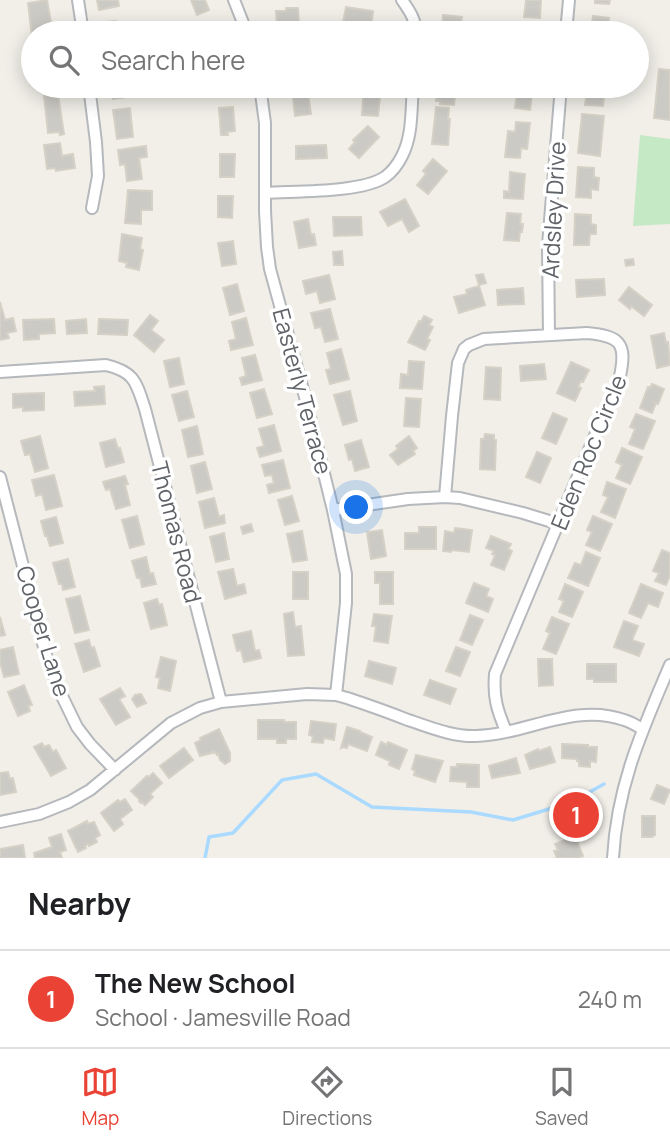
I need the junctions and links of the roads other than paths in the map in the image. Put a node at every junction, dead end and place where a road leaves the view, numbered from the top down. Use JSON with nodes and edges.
{"nodes":[{"id":1,"x":78,"y":0,"type":"edge"},
{"id":2,"x":234,"y":0,"type":"edge"},
{"id":3,"x":402,"y":0,"type":"edge"},
{"id":4,"x":569,"y":0,"type":"edge"},
{"id":5,"x":81,"y":21,"type":"edge"},
{"id":6,"x":242,"y":21,"type":"edge"},
{"id":7,"x":414,"y":21,"type":"edge"},
{"id":8,"x":567,"y":21,"type":"edge"},
{"id":9,"x":90,"y":98,"type":"edge"},
{"id":10,"x":262,"y":98,"type":"edge"},
{"id":11,"x":412,"y":98,"type":"edge"},
{"id":12,"x":560,"y":98,"type":"edge"},
{"id":13,"x":266,"y":193,"type":"junction"},
{"id":14,"x":92,"y":208,"type":"dead end"},
{"id":15,"x":549,"y":335,"type":"junction"},
{"id":16,"x":0,"y":372,"type":"edge"},
{"id":17,"x":0,"y":477,"type":"edge"},
{"id":18,"x":446,"y":497,"type":"junction"},
{"id":19,"x":333,"y":510,"type":"junction"},
{"id":20,"x":559,"y":524,"type":"junction"},
{"id":21,"x":670,"y":665,"type":"edge"},
{"id":22,"x":336,"y":695,"type":"junction"},
{"id":23,"x":220,"y":702,"type":"junction"},
{"id":24,"x":643,"y":729,"type":"junction"},
{"id":25,"x":506,"y":731,"type":"junction"},
{"id":26,"x":116,"y":770,"type":"junction"},
{"id":27,"x":0,"y":822,"type":"edge"},
{"id":28,"x":613,"y":858,"type":"edge"}],
"edges":[{"from":1,"to":5,"type":"street"},
{"from":2,"to":6,"type":"street"},
{"from":3,"to":7,"type":"street"},
{"from":4,"to":8,"type":"street"},
{"from":9,"to":14,"type":"street"},
{"from":10,"to":13,"type":"street","name":"Easterly Terrace"},
{"from":11,"to":13,"type":"street"},
{"from":12,"to":15,"type":"street","name":"Ardsley Drive"},
{"from":13,"to":19,"type":"street","name":"Easterly Terrace"},
{"from":15,"to":18,"type":"street","name":"Eden Roc Circle"},
{"from":15,"to":20,"type":"street","name":"Eden Roc Circle"},
{"from":16,"to":23,"type":"street","name":"Thomas Road"},
{"from":17,"to":26,"type":"street","name":"Cooper Lane"},
{"from":18,"to":19,"type":"street"},
{"from":18,"to":20,"type":"street"},
{"from":19,"to":22,"type":"street","name":"Easterly Terrace"},
{"from":20,"to":25,"type":"street","name":"Eden Roc Circle"},
{"from":21,"to":24,"type":"street"},
{"from":22,"to":23,"type":"street"},
{"from":22,"to":25,"type":"street"},
{"from":23,"to":26,"type":"street"},
{"from":24,"to":25,"type":"street"},
{"from":24,"to":28,"type":"street"},
{"from":26,"to":27,"type":"street"}]}
